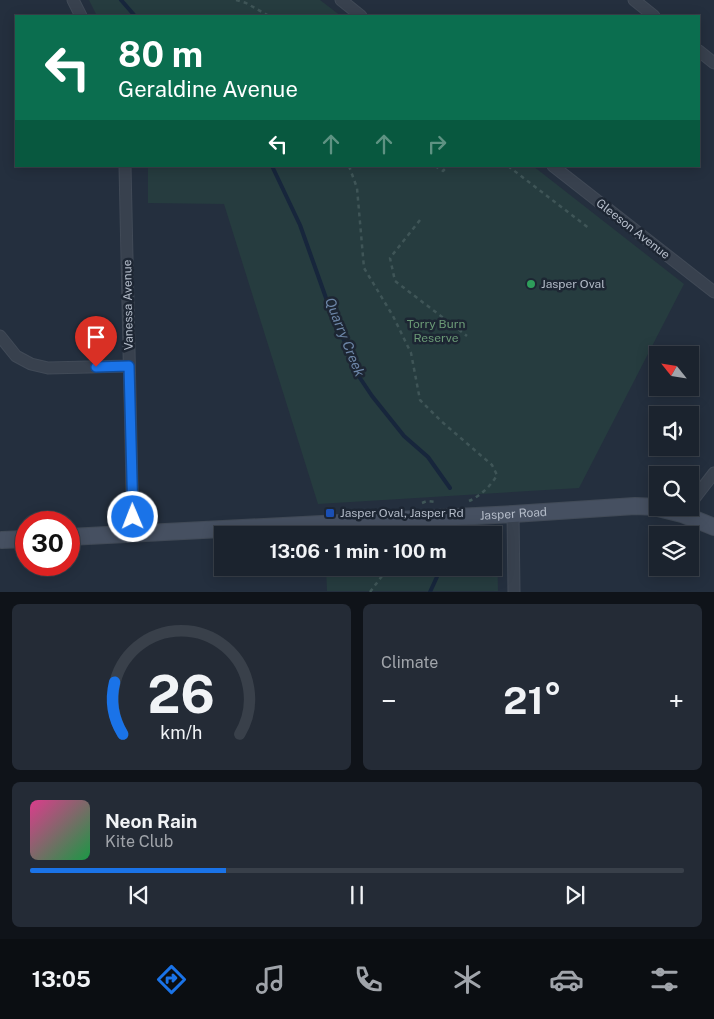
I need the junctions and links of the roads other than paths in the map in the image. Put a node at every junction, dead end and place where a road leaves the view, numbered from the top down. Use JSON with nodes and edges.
{"nodes":[{"id":1,"x":73,"y":0,"type":"edge"},
{"id":2,"x":340,"y":0,"type":"edge"},
{"id":3,"x":634,"y":0,"type":"edge"},
{"id":4,"x":80,"y":15,"type":"edge"},
{"id":5,"x":360,"y":15,"type":"edge"},
{"id":6,"x":653,"y":15,"type":"edge"},
{"id":7,"x":700,"y":52,"type":"edge"},
{"id":8,"x":714,"y":63,"type":"edge"},
{"id":9,"x":125,"y":167,"type":"edge"},
{"id":10,"x":554,"y":167,"type":"edge"},
{"id":11,"x":714,"y":292,"type":"edge"},
{"id":12,"x":0,"y":336,"type":"edge"},
{"id":13,"x":129,"y":366,"type":"junction"},
{"id":14,"x":714,"y":473,"type":"edge"},
{"id":15,"x":699,"y":492,"type":"edge"},
{"id":16,"x":649,"y":507,"type":"edge"},
{"id":17,"x":514,"y":514,"type":"junction"},
{"id":18,"x":698,"y":516,"type":"edge"},
{"id":19,"x":714,"y":526,"type":"edge"},
{"id":20,"x":133,"y":534,"type":"junction"},
{"id":21,"x":80,"y":536,"type":"edge"},
{"id":22,"x":15,"y":539,"type":"edge"},
{"id":23,"x":1,"y":540,"type":"edge"},
{"id":24,"x":514,"y":592,"type":"edge"}],
"edges":[{"from":1,"to":4,"type":"street"},
{"from":2,"to":5,"type":"street"},
{"from":3,"to":6,"type":"street"},
{"from":7,"to":8,"type":"street"},
{"from":9,"to":13,"type":"street","name":"Vanessa Avenue"},
{"from":10,"to":11,"type":"street","name":"Gleeson Avenue"},
{"from":12,"to":13,"type":"street"},
{"from":13,"to":20,"type":"street","name":"Vanessa Avenue"},
{"from":14,"to":15,"type":"street"},
{"from":16,"to":17,"type":"street","name":"Jasper Road"},
{"from":17,"to":20,"type":"street","name":"Jasper Road"},
{"from":17,"to":24,"type":"street"},
{"from":18,"to":19,"type":"street","name":"Jasper Road"},
{"from":20,"to":21,"type":"street","name":"Jasper Road"},
{"from":22,"to":23,"type":"street"}]}
